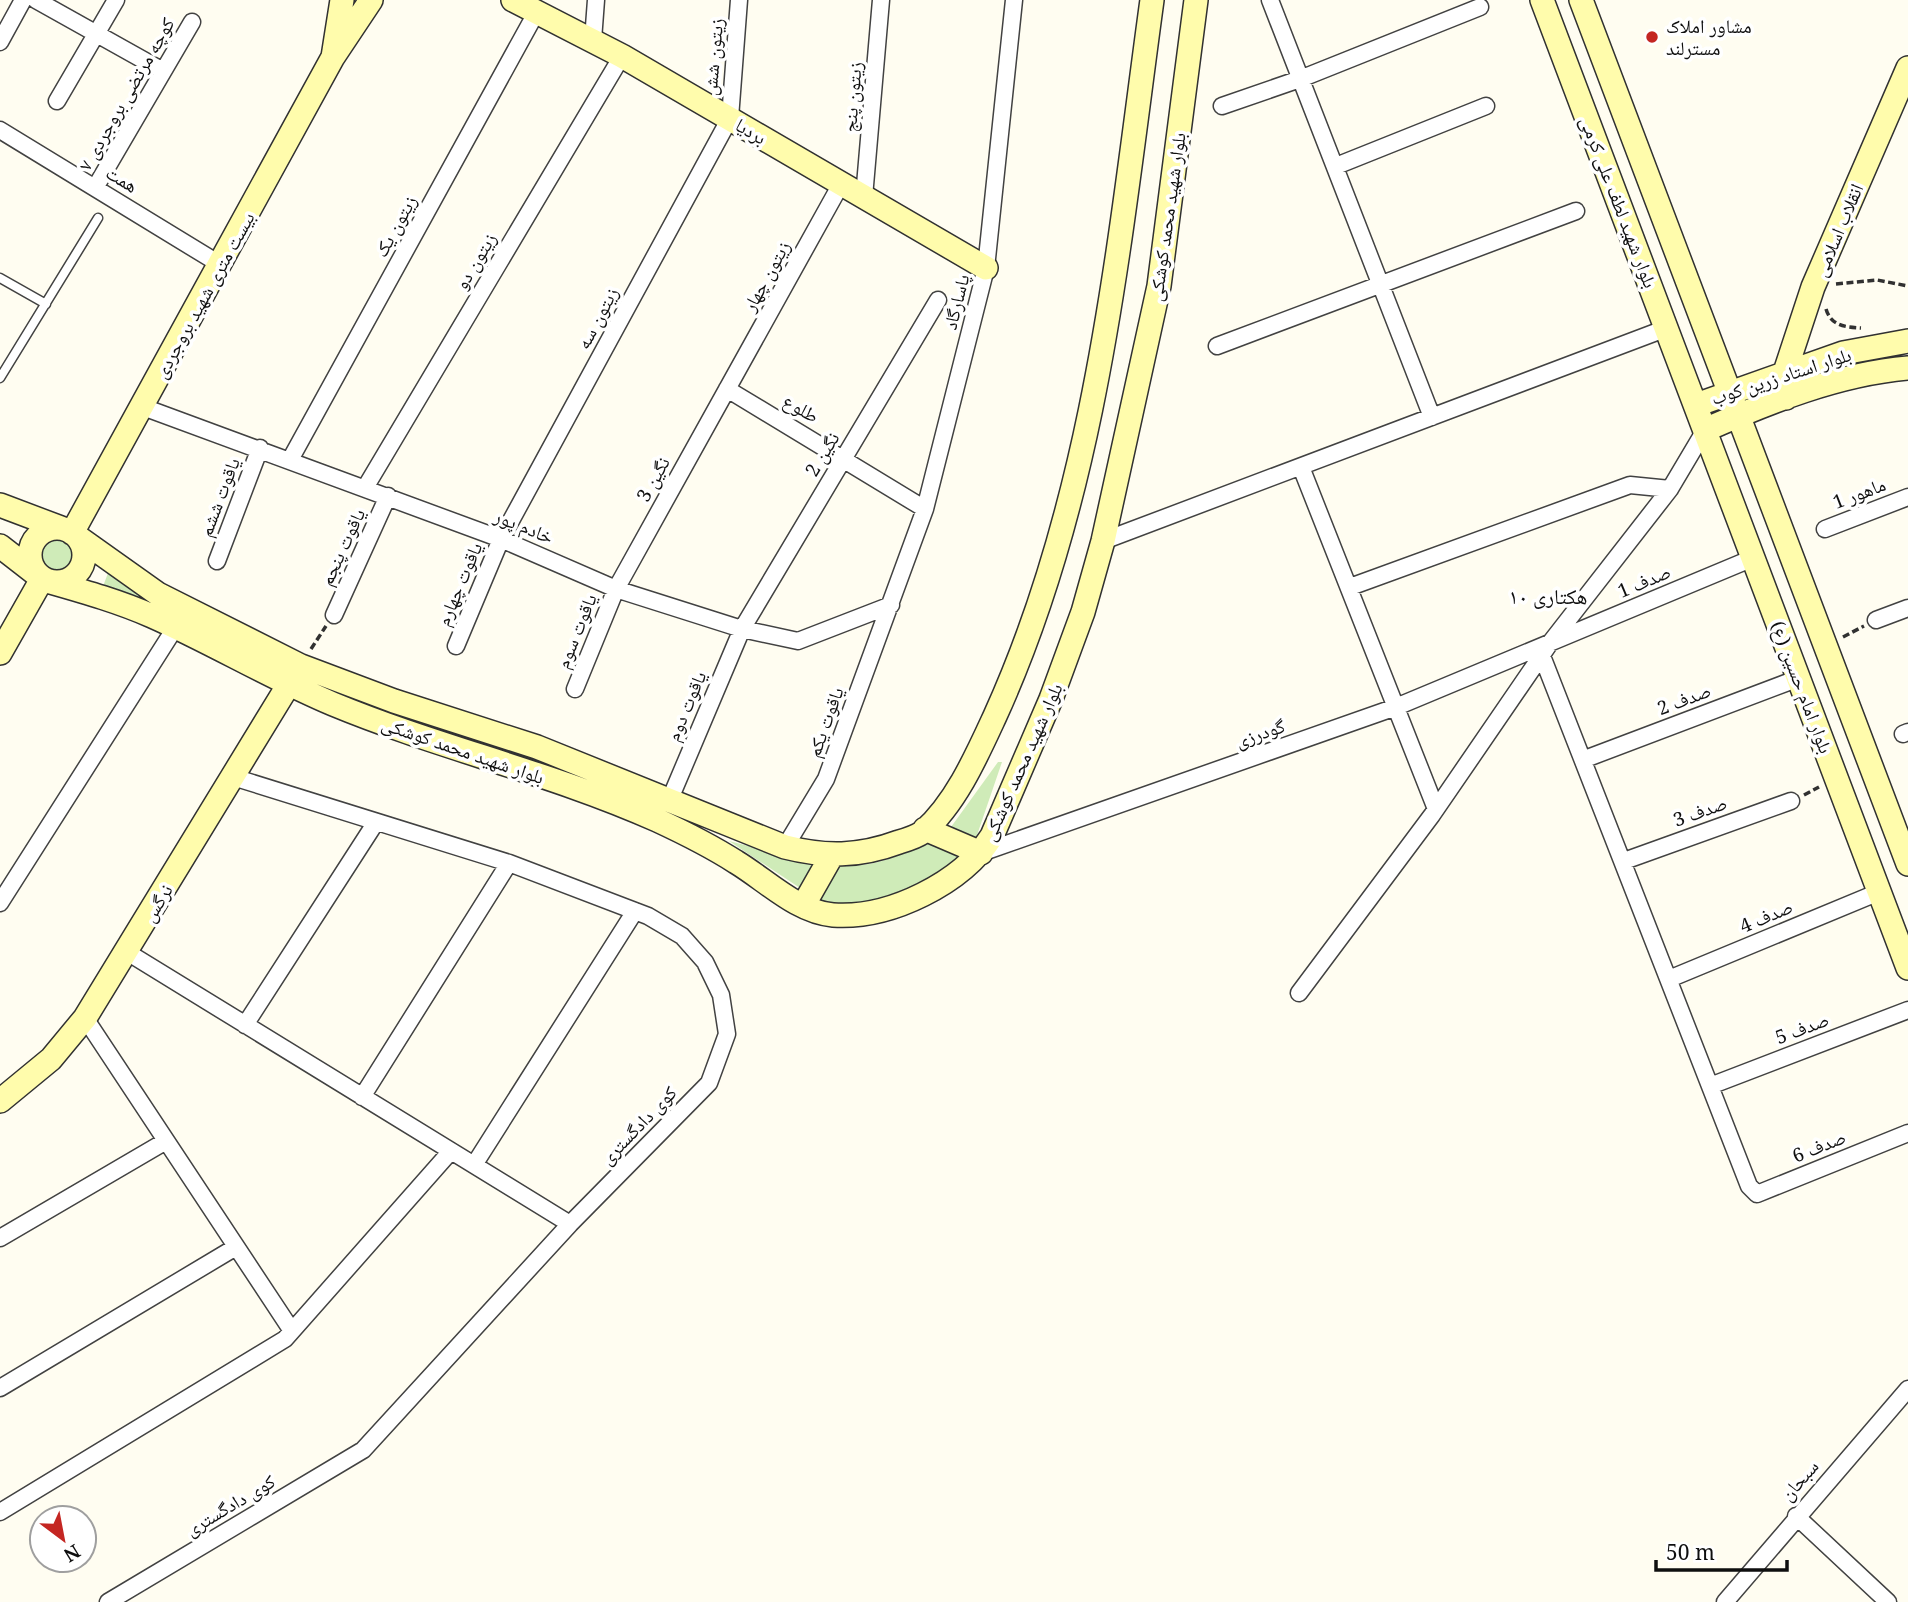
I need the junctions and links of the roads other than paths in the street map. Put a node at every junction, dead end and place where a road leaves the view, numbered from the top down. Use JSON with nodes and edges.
{"nodes":[{"id":1,"x":23,"y":0,"type":"edge"},
{"id":2,"x":36,"y":0,"type":"edge"},
{"id":3,"x":116,"y":0,"type":"edge"},
{"id":4,"x":342,"y":0,"type":"edge"},
{"id":5,"x":371,"y":0,"type":"edge"},
{"id":6,"x":513,"y":0,"type":"edge"},
{"id":7,"x":596,"y":0,"type":"edge"},
{"id":8,"x":739,"y":0,"type":"edge"},
{"id":9,"x":881,"y":0,"type":"edge"},
{"id":10,"x":1014,"y":0,"type":"edge"},
{"id":11,"x":1152,"y":0,"type":"edge"},
{"id":12,"x":1196,"y":0,"type":"edge"},
{"id":13,"x":1270,"y":0,"type":"edge"},
{"id":14,"x":1542,"y":0,"type":"edge"},
{"id":15,"x":1581,"y":0,"type":"edge"},
{"id":16,"x":1480,"y":7,"type":"dead end"},
{"id":17,"x":536,"y":13,"type":"junction"},
{"id":18,"x":192,"y":22,"type":"dead end"},
{"id":19,"x":96,"y":35,"type":"junction"},
{"id":20,"x":593,"y":40,"type":"junction"},
{"id":21,"x":0,"y":42,"type":"edge"},
{"id":22,"x":622,"y":56,"type":"junction"},
{"id":23,"x":333,"y":57,"type":"junction"},
{"id":24,"x":1908,"y":68,"type":"edge"},
{"id":25,"x":163,"y":71,"type":"junction"},
{"id":26,"x":1300,"y":79,"type":"junction"},
{"id":27,"x":57,"y":102,"type":"dead end"},
{"id":28,"x":1222,"y":106,"type":"dead end"},
{"id":29,"x":1486,"y":106,"type":"dead end"},
{"id":30,"x":730,"y":118,"type":"junction"},
{"id":31,"x":0,"y":130,"type":"edge"},
{"id":32,"x":1336,"y":166,"type":"junction"},
{"id":33,"x":841,"y":184,"type":"junction"},
{"id":34,"x":95,"y":188,"type":"junction"},
{"id":35,"x":864,"y":197,"type":"junction"},
{"id":36,"x":1576,"y":211,"type":"dead end"},
{"id":37,"x":99,"y":218,"type":"dead end"},
{"id":38,"x":221,"y":265,"type":"junction"},
{"id":39,"x":986,"y":268,"type":"junction"},
{"id":40,"x":0,"y":278,"type":"edge"},
{"id":41,"x":1380,"y":285,"type":"junction"},
{"id":42,"x":937,"y":300,"type":"dead end"},
{"id":43,"x":46,"y":304,"type":"junction"},
{"id":44,"x":1667,"y":328,"type":"junction"},
{"id":45,"x":1908,"y":341,"type":"edge"},
{"id":46,"x":1217,"y":346,"type":"dead end"},
{"id":47,"x":1908,"y":368,"type":"edge"},
{"id":48,"x":1785,"y":372,"type":"junction"},
{"id":49,"x":0,"y":378,"type":"edge"},
{"id":50,"x":727,"y":389,"type":"junction"},
{"id":51,"x":1729,"y":391,"type":"junction"},
{"id":52,"x":1786,"y":398,"type":"junction"},
{"id":53,"x":1696,"y":405,"type":"junction"},
{"id":54,"x":143,"y":407,"type":"junction"},
{"id":55,"x":1738,"y":416,"type":"junction"},
{"id":56,"x":1432,"y":417,"type":"junction"},
{"id":57,"x":1705,"y":430,"type":"junction"},
{"id":58,"x":260,"y":449,"type":"junction"},
{"id":59,"x":844,"y":457,"type":"junction"},
{"id":60,"x":290,"y":460,"type":"junction"},
{"id":61,"x":1301,"y":467,"type":"junction"},
{"id":62,"x":365,"y":488,"type":"junction"},
{"id":63,"x":1670,"y":489,"type":"junction"},
{"id":64,"x":388,"y":496,"type":"junction"},
{"id":65,"x":1908,"y":497,"type":"edge"},
{"id":66,"x":0,"y":505,"type":"edge"},
{"id":67,"x":925,"y":509,"type":"junction"},
{"id":68,"x":1825,"y":529,"type":"dead end"},
{"id":69,"x":70,"y":532,"type":"junction"},
{"id":70,"x":501,"y":539,"type":"junction"},
{"id":71,"x":1103,"y":541,"type":"junction"},
{"id":72,"x":0,"y":546,"type":"edge"},
{"id":73,"x":1753,"y":558,"type":"junction"},
{"id":74,"x":217,"y":561,"type":"dead end"},
{"id":75,"x":42,"y":578,"type":"junction"},
{"id":76,"x":1350,"y":587,"type":"junction"},
{"id":77,"x":616,"y":589,"type":"junction"},
{"id":78,"x":891,"y":605,"type":"junction"},
{"id":79,"x":1908,"y":607,"type":"edge"},
{"id":80,"x":334,"y":615,"type":"road end"},
{"id":81,"x":1876,"y":620,"type":"road end"},
{"id":82,"x":174,"y":628,"type":"junction"},
{"id":83,"x":742,"y":629,"type":"junction"},
{"id":84,"x":456,"y":646,"type":"dead end"},
{"id":85,"x":1546,"y":650,"type":"junction"},
{"id":86,"x":0,"y":653,"type":"edge"},
{"id":87,"x":295,"y":675,"type":"junction"},
{"id":88,"x":1799,"y":678,"type":"junction"},
{"id":89,"x":575,"y":689,"type":"dead end"},
{"id":90,"x":1396,"y":707,"type":"junction"},
{"id":91,"x":1585,"y":759,"type":"junction"},
{"id":92,"x":233,"y":778,"type":"junction"},
{"id":93,"x":670,"y":799,"type":"junction"},
{"id":94,"x":1791,"y":801,"type":"road end"},
{"id":95,"x":1436,"y":810,"type":"junction"},
{"id":96,"x":376,"y":822,"type":"junction"},
{"id":97,"x":925,"y":829,"type":"junction"},
{"id":98,"x":785,"y":847,"type":"junction"},
{"id":99,"x":981,"y":853,"type":"junction"},
{"id":100,"x":832,"y":855,"type":"junction"},
{"id":101,"x":1624,"y":862,"type":"junction"},
{"id":102,"x":509,"y":863,"type":"junction"},
{"id":103,"x":1908,"y":864,"type":"edge"},
{"id":104,"x":1879,"y":892,"type":"junction"},
{"id":105,"x":0,"y":903,"type":"edge"},
{"id":106,"x":803,"y":906,"type":"junction"},
{"id":107,"x":635,"y":911,"type":"junction"},
{"id":108,"x":127,"y":952,"type":"junction"},
{"id":109,"x":1908,"y":968,"type":"edge"},
{"id":110,"x":1669,"y":979,"type":"junction"},
{"id":111,"x":1299,"y":993,"type":"dead end"},
{"id":112,"x":1908,"y":1010,"type":"edge"},
{"id":113,"x":85,"y":1018,"type":"junction"},
{"id":114,"x":245,"y":1025,"type":"junction"},
{"id":115,"x":1710,"y":1086,"type":"junction"},
{"id":116,"x":362,"y":1097,"type":"junction"},
{"id":117,"x":0,"y":1101,"type":"edge"},
{"id":118,"x":1908,"y":1133,"type":"edge"},
{"id":119,"x":166,"y":1140,"type":"junction"},
{"id":120,"x":451,"y":1151,"type":"junction"},
{"id":121,"x":474,"y":1165,"type":"junction"},
{"id":122,"x":570,"y":1224,"type":"junction"},
{"id":123,"x":0,"y":1238,"type":"edge"},
{"id":124,"x":236,"y":1247,"type":"junction"},
{"id":125,"x":292,"y":1331,"type":"junction"},
{"id":126,"x":0,"y":1388,"type":"edge"},
{"id":127,"x":1908,"y":1388,"type":"edge"},
{"id":128,"x":0,"y":1512,"type":"edge"},
{"id":129,"x":1796,"y":1516,"type":"junction"},
{"id":130,"x":108,"y":1602,"type":"edge"},
{"id":131,"x":1725,"y":1602,"type":"edge"},
{"id":132,"x":1888,"y":1602,"type":"edge"}],
"edges":[{"from":1,"to":21,"type":"street"},
{"from":2,"to":19,"type":"street"},
{"from":3,"to":19,"type":"street"},
{"from":4,"to":23,"type":"main road","name":"بیست متری شهید بروجردی"},
{"from":5,"to":23,"type":"main road","name":"بیست متری شهید بروجردی"},
{"from":6,"to":17,"type":"main road","name":"بردیا"},
{"from":7,"to":20,"type":"street"},
{"from":8,"to":30,"type":"street","name":"زیتون شش"},
{"from":9,"to":35,"type":"street","name":"زیتون پنج"},
{"from":10,"to":39,"type":"street","name":"پاسارگاد"},
{"from":11,"to":97,"type":"main road","name":"بلوار شهید محمد کوشکی"},
{"from":12,"to":71,"type":"main road","name":"بلوار شهید محمد کوشکی"},
{"from":13,"to":26,"type":"street"},
{"from":14,"to":44,"type":"main road","name":"بلوار شهید لطف علی کرمی"},
{"from":15,"to":51,"type":"main road","name":"بلوار شهید لطف علی کرمی"},
{"from":16,"to":26,"type":"street"},
{"from":17,"to":20,"type":"main road","name":"بردیا"},
{"from":17,"to":60,"type":"street","name":"زیتون یک"},
{"from":18,"to":25,"type":"street","name":"کوچه مرتضی بروجردی ۷"},
{"from":19,"to":25,"type":"street"},
{"from":19,"to":27,"type":"street"},
{"from":20,"to":22,"type":"main road","name":"بردیا"},
{"from":22,"to":30,"type":"main road","name":"بردیا"},
{"from":22,"to":62,"type":"street","name":"زیتون دو"},
{"from":23,"to":38,"type":"main road","name":"بیست متری شهید بروجردی"},
{"from":24,"to":48,"type":"main road","name":"انقلاب اسلامی"},
{"from":25,"to":34,"type":"street","name":"کوچه مرتضی بروجردی ۷"},
{"from":26,"to":28,"type":"street"},
{"from":26,"to":32,"type":"street"},
{"from":29,"to":32,"type":"street"},
{"from":30,"to":33,"type":"main road","name":"بردیا"},
{"from":30,"to":70,"type":"street","name":"زیتون سه"},
{"from":31,"to":34,"type":"street","name":"همت"},
{"from":32,"to":41,"type":"street"},
{"from":33,"to":35,"type":"main road","name":"بردیا"},
{"from":33,"to":50,"type":"street","name":"زیتون چهار"},
{"from":34,"to":38,"type":"street","name":"همت"},
{"from":35,"to":39,"type":"main road","name":"بردیا"},
{"from":36,"to":41,"type":"street"},
{"from":37,"to":43,"type":"lane"},
{"from":38,"to":54,"type":"main road","name":"بیست متری شهید بروجردی"},
{"from":39,"to":67,"type":"street","name":"پاسارگاد"},
{"from":40,"to":43,"type":"lane"},
{"from":41,"to":46,"type":"street"},
{"from":41,"to":56,"type":"street"},
{"from":42,"to":59,"type":"street","name":"نگین 2"},
{"from":43,"to":49,"type":"lane"},
{"from":44,"to":53,"type":"main road","name":"بلوار شهید لطف علی کرمی"},
{"from":44,"to":56,"type":"street"},
{"from":45,"to":48,"type":"main road","name":"بلوار استاد زرین کوب"},
{"from":47,"to":52,"type":"main road","name":"بلوار استاد زرین کوب"},
{"from":48,"to":51,"type":"main road","name":"بلوار استاد زرین کوب"},
{"from":48,"to":52,"type":"main road","name":"انقلاب اسلامی"},
{"from":50,"to":59,"type":"street","name":"طلوع"},
{"from":50,"to":77,"type":"street","name":"نگین 3"},
{"from":51,"to":53,"type":"main road","name":"بلوار استاد زرین کوب"},
{"from":51,"to":55,"type":"main road","name":"بلوار امام حسین (ع)"},
{"from":52,"to":55,"type":"main road","name":"بلوار استاد زرین کوب"},
{"from":53,"to":57,"type":"main road","name":"بلوار امام حسین (ع)"},
{"from":54,"to":58,"type":"street","name":"خادم پور"},
{"from":54,"to":69,"type":"main road","name":"بیست متری شهید بروجردی"},
{"from":55,"to":57,"type":"main road","name":"بلوار استاد زرین کوب"},
{"from":55,"to":103,"type":"main road","name":"بلوار امام حسین (ع)"},
{"from":56,"to":61,"type":"street"},
{"from":57,"to":63,"type":"street"},
{"from":57,"to":73,"type":"main road","name":"بلوار امام حسین (ع)"},
{"from":58,"to":60,"type":"street","name":"خادم پور"},
{"from":58,"to":74,"type":"street","name":"یاقوت ششم"},
{"from":59,"to":67,"type":"street","name":"طلوع"},
{"from":59,"to":83,"type":"street","name":"نگین 2"},
{"from":60,"to":62,"type":"street","name":"خادم پور"},
{"from":61,"to":71,"type":"street"},
{"from":61,"to":76,"type":"street"},
{"from":62,"to":64,"type":"street","name":"خادم پور"},
{"from":63,"to":76,"type":"street"},
{"from":63,"to":85,"type":"street"},
{"from":64,"to":70,"type":"street","name":"خادم پور"},
{"from":64,"to":80,"type":"street","name":"یاقوت پنجم"},
{"from":65,"to":68,"type":"street","name":"ماهور 1"},
{"from":66,"to":69,"type":"main road","name":"بلوار شهید محمد کوشکی"},
{"from":67,"to":78,"type":"street","name":"پاسارگاد"},
{"from":69,"to":75,"type":"main road"},
{"from":69,"to":75,"type":"main road"},
{"from":69,"to":87,"type":"main road","name":"بلوار شهید محمد کوشکی"},
{"from":70,"to":77,"type":"street","name":"خادم پور"},
{"from":70,"to":84,"type":"street","name":"یاقوت چهارم"},
{"from":71,"to":99,"type":"main road","name":"بلوار شهید محمد کوشکی"},
{"from":72,"to":75,"type":"main road","name":"بلوار شهید محمد کوشکی"},
{"from":73,"to":85,"type":"street","name":"صدف 1"},
{"from":73,"to":88,"type":"main road","name":"بلوار امام حسین (ع)"},
{"from":75,"to":82,"type":"main road","name":"بلوار شهید محمد کوشکی"},
{"from":75,"to":86,"type":"main road"},
{"from":76,"to":90,"type":"street"},
{"from":77,"to":83,"type":"street","name":"خادم پور"},
{"from":77,"to":89,"type":"street","name":"یاقوت سوم"},
{"from":78,"to":83,"type":"street","name":"خادم پور"},
{"from":78,"to":98,"type":"street","name":"یاقوت یکم"},
{"from":79,"to":81,"type":"street"},
{"from":82,"to":87,"type":"main road","name":"بلوار شهید محمد کوشکی"},
{"from":82,"to":105,"type":"street"},
{"from":83,"to":93,"type":"street","name":"یاقوت دوم"},
{"from":85,"to":90,"type":"street","name":"گودرزی"},
{"from":85,"to":91,"type":"street"},
{"from":85,"to":95,"type":"street"},
{"from":87,"to":92,"type":"main road","name":"نرگس"},
{"from":87,"to":93,"type":"main road","name":"بلوار شهید محمد کوشکی"},
{"from":87,"to":106,"type":"main road","name":"بلوار شهید محمد کوشکی"},
{"from":88,"to":91,"type":"street","name":"صدف 2"},
{"from":88,"to":104,"type":"main road","name":"بلوار امام حسین (ع)"},
{"from":90,"to":95,"type":"street"},
{"from":90,"to":99,"type":"street","name":"گودرزی"},
{"from":91,"to":101,"type":"street"},
{"from":92,"to":96,"type":"street","name":"کوی دادگستری"},
{"from":92,"to":108,"type":"main road","name":"نرگس"},
{"from":93,"to":98,"type":"main road","name":"بلوار شهید محمد کوشکی"},
{"from":94,"to":101,"type":"street","name":"صدف 3"},
{"from":95,"to":111,"type":"street"},
{"from":96,"to":102,"type":"street","name":"کوی دادگستری"},
{"from":96,"to":114,"type":"street"},
{"from":97,"to":99,"type":"main road"},
{"from":97,"to":100,"type":"main road","name":"بلوار شهید محمد کوشکی"},
{"from":98,"to":100,"type":"main road","name":"بلوار شهید محمد کوشکی"},
{"from":99,"to":106,"type":"main road","name":"بلوار شهید محمد کوشکی"},
{"from":100,"to":106,"type":"main road"},
{"from":101,"to":110,"type":"street"},
{"from":102,"to":107,"type":"street","name":"کوی دادگستری"},
{"from":102,"to":116,"type":"street"},
{"from":104,"to":109,"type":"main road","name":"بلوار امام حسین (ع)"},
{"from":104,"to":110,"type":"street","name":"صدف 4"},
{"from":107,"to":121,"type":"street"},
{"from":107,"to":122,"type":"street","name":"کوی دادگستری"},
{"from":108,"to":113,"type":"main road","name":"نرگس"},
{"from":108,"to":114,"type":"street"},
{"from":110,"to":115,"type":"street"},
{"from":112,"to":115,"type":"street","name":"صدف 5"},
{"from":113,"to":117,"type":"main road","name":"نرگس"},
{"from":113,"to":119,"type":"street"},
{"from":114,"to":116,"type":"street"},
{"from":115,"to":118,"type":"street","name":"صدف 6"},
{"from":116,"to":120,"type":"street"},
{"from":119,"to":123,"type":"street"},
{"from":119,"to":124,"type":"street"},
{"from":120,"to":121,"type":"street"},
{"from":120,"to":125,"type":"street"},
{"from":121,"to":122,"type":"street"},
{"from":122,"to":130,"type":"street","name":"کوی دادگستری"},
{"from":124,"to":125,"type":"street"},
{"from":124,"to":126,"type":"street"},
{"from":125,"to":128,"type":"street"},
{"from":127,"to":129,"type":"street","name":"سبحان"},
{"from":129,"to":131,"type":"street","name":"سبحان"},
{"from":129,"to":132,"type":"street"}]}
